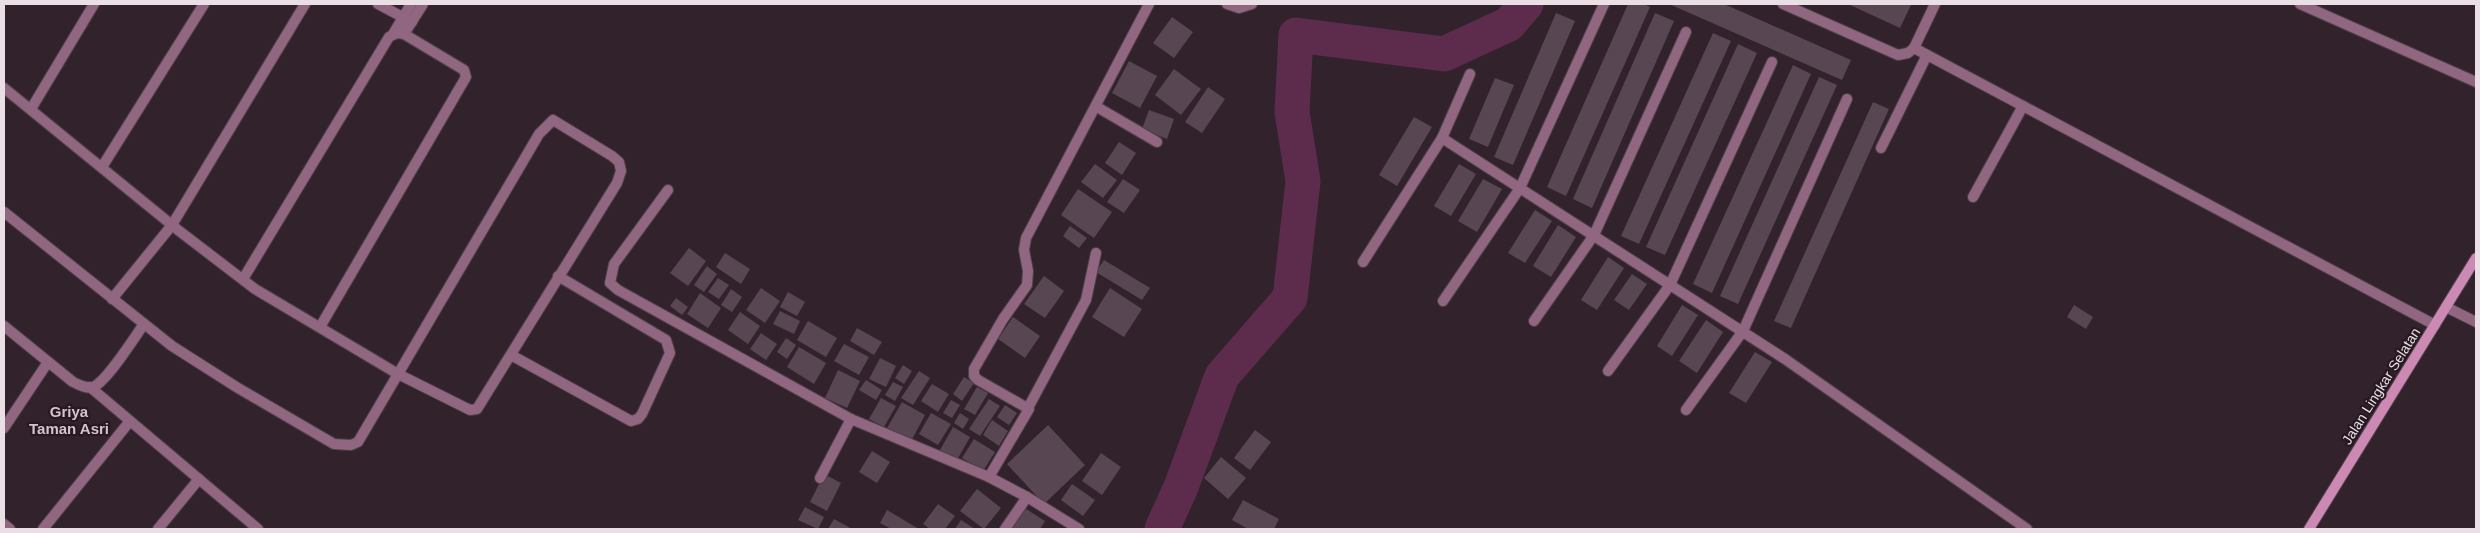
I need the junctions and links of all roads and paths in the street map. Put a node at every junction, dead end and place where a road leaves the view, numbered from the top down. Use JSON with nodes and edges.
{"nodes":[{"id":1,"x":94,"y":4,"type":"edge"},
{"id":2,"x":204,"y":4,"type":"edge"},
{"id":3,"x":305,"y":4,"type":"edge"},
{"id":4,"x":378,"y":4,"type":"edge"},
{"id":5,"x":411,"y":4,"type":"edge"},
{"id":6,"x":423,"y":4,"type":"edge"},
{"id":7,"x":1149,"y":4,"type":"edge"},
{"id":8,"x":1227,"y":4,"type":"edge"},
{"id":9,"x":1252,"y":4,"type":"edge"},
{"id":10,"x":1604,"y":4,"type":"edge"},
{"id":11,"x":1783,"y":4,"type":"edge"},
{"id":12,"x":1935,"y":4,"type":"edge"},
{"id":13,"x":2300,"y":4,"type":"edge"},
{"id":14,"x":408,"y":19,"type":"junction"},
{"id":15,"x":1686,"y":32,"type":"dead end"},
{"id":16,"x":393,"y":34,"type":"junction"},
{"id":17,"x":404,"y":34,"type":"junction"},
{"id":18,"x":1914,"y":48,"type":"junction"},
{"id":19,"x":1927,"y":55,"type":"junction"},
{"id":20,"x":1772,"y":62,"type":"dead end"},
{"id":21,"x":1470,"y":74,"type":"dead end"},
{"id":22,"x":2476,"y":82,"type":"edge"},
{"id":23,"x":4,"y":88,"type":"edge"},
{"id":24,"x":1847,"y":100,"type":"dead end"},
{"id":25,"x":2023,"y":106,"type":"junction"},
{"id":26,"x":1097,"y":107,"type":"junction"},
{"id":27,"x":31,"y":109,"type":"junction"},
{"id":28,"x":1442,"y":138,"type":"junction"},
{"id":29,"x":1157,"y":142,"type":"dead end"},
{"id":30,"x":1881,"y":148,"type":"dead end"},
{"id":31,"x":102,"y":167,"type":"junction"},
{"id":32,"x":1520,"y":188,"type":"junction"},
{"id":33,"x":668,"y":190,"type":"dead end"},
{"id":34,"x":1973,"y":196,"type":"dead end"},
{"id":35,"x":4,"y":212,"type":"edge"},
{"id":36,"x":172,"y":225,"type":"junction"},
{"id":37,"x":1594,"y":235,"type":"junction"},
{"id":38,"x":1096,"y":252,"type":"dead end"},
{"id":39,"x":2476,"y":258,"type":"edge"},
{"id":40,"x":1363,"y":262,"type":"dead end"},
{"id":41,"x":558,"y":276,"type":"junction"},
{"id":42,"x":243,"y":279,"type":"junction"},
{"id":43,"x":1670,"y":285,"type":"junction"},
{"id":44,"x":112,"y":299,"type":"junction"},
{"id":45,"x":1443,"y":301,"type":"dead end"},
{"id":46,"x":2446,"y":307,"type":"junction"},
{"id":47,"x":1534,"y":321,"type":"dead end"},
{"id":48,"x":2476,"y":322,"type":"edge"},
{"id":49,"x":144,"y":324,"type":"junction"},
{"id":50,"x":2435,"y":325,"type":"junction"},
{"id":51,"x":4,"y":326,"type":"edge"},
{"id":52,"x":320,"y":327,"type":"junction"},
{"id":53,"x":1743,"y":331,"type":"junction"},
{"id":54,"x":511,"y":355,"type":"junction"},
{"id":55,"x":48,"y":362,"type":"junction"},
{"id":56,"x":1608,"y":371,"type":"dead end"},
{"id":57,"x":398,"y":374,"type":"junction"},
{"id":58,"x":90,"y":387,"type":"junction"},
{"id":59,"x":1028,"y":408,"type":"junction"},
{"id":60,"x":1686,"y":410,"type":"dead end"},
{"id":61,"x":851,"y":419,"type":"junction"},
{"id":62,"x":130,"y":421,"type":"junction"},
{"id":63,"x":4,"y":428,"type":"edge"},
{"id":64,"x":989,"y":477,"type":"junction"},
{"id":65,"x":820,"y":478,"type":"dead end"},
{"id":66,"x":200,"y":479,"type":"junction"},
{"id":67,"x":1027,"y":497,"type":"junction"},
{"id":68,"x":4,"y":524,"type":"edge"},
{"id":69,"x":2311,"y":528,"type":"edge"},
{"id":70,"x":10,"y":529,"type":"edge"},
{"id":71,"x":43,"y":529,"type":"edge"},
{"id":72,"x":158,"y":529,"type":"edge"},
{"id":73,"x":258,"y":529,"type":"edge"},
{"id":74,"x":1005,"y":529,"type":"edge"},
{"id":75,"x":1079,"y":529,"type":"edge"},
{"id":76,"x":2026,"y":529,"type":"edge"}],
"edges":[{"from":1,"to":27,"type":"street"},
{"from":2,"to":31,"type":"street"},
{"from":3,"to":36,"type":"street"},
{"from":4,"to":14,"type":"street"},
{"from":5,"to":14,"type":"street"},
{"from":6,"to":14,"type":"street"},
{"from":7,"to":26,"type":"street"},
{"from":8,"to":9,"type":"street"},
{"from":10,"to":32,"type":"street"},
{"from":11,"to":18,"type":"street"},
{"from":12,"to":18,"type":"street"},
{"from":13,"to":22,"type":"street"},
{"from":14,"to":16,"type":"street"},
{"from":14,"to":17,"type":"street"},
{"from":15,"to":37,"type":"street"},
{"from":16,"to":17,"type":"street"},
{"from":16,"to":42,"type":"street"},
{"from":17,"to":52,"type":"street"},
{"from":18,"to":19,"type":"street"},
{"from":19,"to":25,"type":"street"},
{"from":19,"to":30,"type":"street"},
{"from":20,"to":43,"type":"street"},
{"from":21,"to":28,"type":"street"},
{"from":23,"to":27,"type":"street"},
{"from":24,"to":53,"type":"street"},
{"from":25,"to":34,"type":"street"},
{"from":25,"to":50,"type":"street"},
{"from":26,"to":29,"type":"street"},
{"from":26,"to":59,"type":"street"},
{"from":27,"to":31,"type":"street"},
{"from":28,"to":32,"type":"street"},
{"from":28,"to":40,"type":"street"},
{"from":31,"to":36,"type":"street"},
{"from":32,"to":37,"type":"street"},
{"from":32,"to":45,"type":"street"},
{"from":33,"to":61,"type":"street"},
{"from":35,"to":44,"type":"street"},
{"from":36,"to":42,"type":"street"},
{"from":36,"to":44,"type":"street"},
{"from":37,"to":43,"type":"street"},
{"from":37,"to":47,"type":"street"},
{"from":38,"to":59,"type":"street"},
{"from":39,"to":46,"type":"street","name":"Jalan Lingkar Selatan"},
{"from":41,"to":54,"type":"street"},
{"from":41,"to":54,"type":"street"},
{"from":41,"to":57,"type":"street"},
{"from":42,"to":52,"type":"street"},
{"from":43,"to":53,"type":"street"},
{"from":43,"to":56,"type":"street"},
{"from":44,"to":49,"type":"street"},
{"from":46,"to":48,"type":"street"},
{"from":46,"to":50,"type":"street","name":"Jalan Lingkar Selatan"},
{"from":49,"to":57,"type":"street"},
{"from":49,"to":58,"type":"street"},
{"from":50,"to":69,"type":"street","name":"Jalan Lingkar Selatan"},
{"from":51,"to":55,"type":"street"},
{"from":52,"to":57,"type":"street"},
{"from":53,"to":60,"type":"street"},
{"from":53,"to":76,"type":"street"},
{"from":54,"to":57,"type":"street"},
{"from":55,"to":58,"type":"street"},
{"from":55,"to":63,"type":"street"},
{"from":58,"to":62,"type":"street"},
{"from":59,"to":64,"type":"street"},
{"from":61,"to":64,"type":"street"},
{"from":61,"to":65,"type":"street"},
{"from":62,"to":66,"type":"street"},
{"from":62,"to":71,"type":"street"},
{"from":64,"to":67,"type":"street"},
{"from":66,"to":72,"type":"street"},
{"from":66,"to":73,"type":"street"},
{"from":67,"to":74,"type":"street"},
{"from":67,"to":75,"type":"street"},
{"from":68,"to":70,"type":"street"}]}
